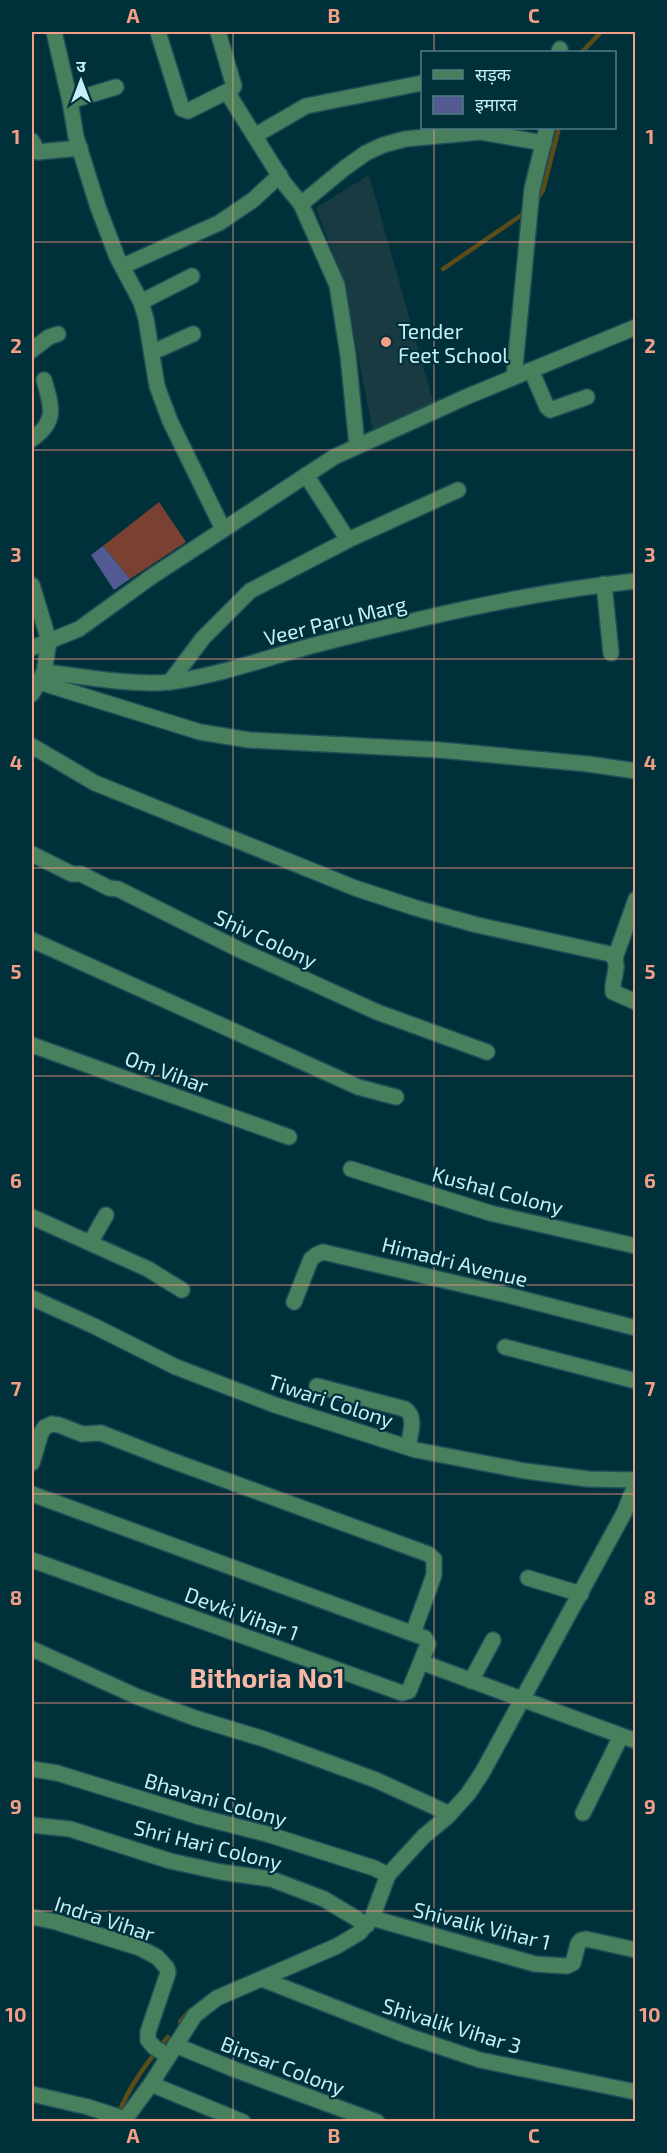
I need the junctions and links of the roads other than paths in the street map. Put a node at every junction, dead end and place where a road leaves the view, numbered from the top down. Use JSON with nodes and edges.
{"nodes":[{"id":1,"x":54,"y":32,"type":"edge"},
{"id":2,"x":159,"y":32,"type":"edge"},
{"id":3,"x":218,"y":32,"type":"edge"},
{"id":4,"x":421,"y":83,"type":"edge"},
{"id":5,"x":116,"y":87,"type":"dead end"},
{"id":6,"x":227,"y":92,"type":"junction"},
{"id":7,"x":70,"y":101,"type":"junction"},
{"id":8,"x":256,"y":135,"type":"junction"},
{"id":9,"x":545,"y":135,"type":"edge"},
{"id":10,"x":32,"y":141,"type":"edge"},
{"id":11,"x":80,"y":148,"type":"junction"},
{"id":12,"x":280,"y":175,"type":"junction"},
{"id":13,"x":301,"y":204,"type":"junction"},
{"id":14,"x":123,"y":266,"type":"junction"},
{"id":15,"x":192,"y":276,"type":"dead end"},
{"id":16,"x":141,"y":302,"type":"junction"},
{"id":17,"x":636,"y":327,"type":"edge"},
{"id":18,"x":58,"y":334,"type":"dead end"},
{"id":19,"x":193,"y":334,"type":"dead end"},
{"id":20,"x":32,"y":350,"type":"edge"},
{"id":21,"x":153,"y":352,"type":"junction"},
{"id":22,"x":531,"y":369,"type":"junction"},
{"id":23,"x":514,"y":377,"type":"junction"},
{"id":24,"x":44,"y":380,"type":"dead end"},
{"id":25,"x":587,"y":397,"type":"dead end"},
{"id":26,"x":32,"y":440,"type":"edge"},
{"id":27,"x":357,"y":446,"type":"junction"},
{"id":28,"x":306,"y":476,"type":"junction"},
{"id":29,"x":458,"y":490,"type":"dead end"},
{"id":30,"x":223,"y":529,"type":"junction"},
{"id":31,"x":348,"y":540,"type":"junction"},
{"id":32,"x":636,"y":581,"type":"edge"},
{"id":33,"x":604,"y":584,"type":"junction"},
{"id":34,"x":32,"y":585,"type":"edge"},
{"id":35,"x":49,"y":641,"type":"junction"},
{"id":36,"x":32,"y":648,"type":"edge"},
{"id":37,"x":611,"y":653,"type":"dead end"},
{"id":38,"x":170,"y":682,"type":"junction"},
{"id":39,"x":38,"y":683,"type":"edge"},
{"id":40,"x":32,"y":746,"type":"edge"},
{"id":41,"x":636,"y":771,"type":"edge"},
{"id":42,"x":32,"y":854,"type":"edge"},
{"id":43,"x":636,"y":898,"type":"edge"},
{"id":44,"x":32,"y":940,"type":"edge"},
{"id":45,"x":615,"y":958,"type":"junction"},
{"id":46,"x":636,"y":1002,"type":"edge"},
{"id":47,"x":32,"y":1045,"type":"edge"},
{"id":48,"x":488,"y":1052,"type":"dead end"},
{"id":49,"x":396,"y":1097,"type":"dead end"},
{"id":50,"x":289,"y":1137,"type":"dead end"},
{"id":51,"x":351,"y":1169,"type":"dead end"},
{"id":52,"x":106,"y":1215,"type":"dead end"},
{"id":53,"x":32,"y":1217,"type":"edge"},
{"id":54,"x":90,"y":1243,"type":"junction"},
{"id":55,"x":636,"y":1246,"type":"edge"},
{"id":56,"x":182,"y":1290,"type":"dead end"},
{"id":57,"x":32,"y":1298,"type":"edge"},
{"id":58,"x":294,"y":1302,"type":"dead end"},
{"id":59,"x":636,"y":1328,"type":"edge"},
{"id":60,"x":504,"y":1347,"type":"dead end"},
{"id":61,"x":636,"y":1381,"type":"edge"},
{"id":62,"x":317,"y":1386,"type":"dead end"},
{"id":63,"x":408,"y":1447,"type":"junction"},
{"id":64,"x":32,"y":1463,"type":"edge"},
{"id":65,"x":636,"y":1481,"type":"edge"},
{"id":66,"x":32,"y":1494,"type":"edge"},
{"id":67,"x":630,"y":1515,"type":"edge"},
{"id":68,"x":32,"y":1560,"type":"edge"},
{"id":69,"x":528,"y":1578,"type":"dead end"},
{"id":70,"x":581,"y":1594,"type":"junction"},
{"id":71,"x":413,"y":1633,"type":"junction"},
{"id":72,"x":493,"y":1640,"type":"dead end"},
{"id":73,"x":32,"y":1649,"type":"edge"},
{"id":74,"x":421,"y":1662,"type":"junction"},
{"id":75,"x":471,"y":1681,"type":"junction"},
{"id":76,"x":522,"y":1699,"type":"junction"},
{"id":77,"x":628,"y":1738,"type":"edge"},
{"id":78,"x":32,"y":1768,"type":"edge"},
{"id":79,"x":583,"y":1813,"type":"dead end"},
{"id":80,"x":450,"y":1814,"type":"junction"},
{"id":81,"x":32,"y":1824,"type":"edge"},
{"id":82,"x":388,"y":1875,"type":"junction"},
{"id":83,"x":32,"y":1917,"type":"edge"},
{"id":84,"x":370,"y":1921,"type":"junction"},
{"id":85,"x":636,"y":1950,"type":"edge"},
{"id":86,"x":262,"y":1978,"type":"junction"},
{"id":87,"x":165,"y":2050,"type":"junction"},
{"id":88,"x":151,"y":2084,"type":"junction"},
{"id":89,"x":636,"y":2092,"type":"edge"},
{"id":90,"x":32,"y":2094,"type":"edge"},
{"id":91,"x":120,"y":2118,"type":"edge"},
{"id":92,"x":243,"y":2121,"type":"edge"},
{"id":93,"x":377,"y":2121,"type":"edge"}],
"edges":[{"from":1,"to":7,"type":"street"},
{"from":2,"to":6,"type":"street"},
{"from":3,"to":6,"type":"street"},
{"from":4,"to":8,"type":"street"},
{"from":5,"to":7,"type":"street"},
{"from":6,"to":8,"type":"street"},
{"from":7,"to":11,"type":"street"},
{"from":8,"to":12,"type":"street"},
{"from":9,"to":13,"type":"street"},
{"from":9,"to":23,"type":"street"},
{"from":10,"to":11,"type":"street"},
{"from":11,"to":14,"type":"street"},
{"from":12,"to":13,"type":"street"},
{"from":12,"to":14,"type":"street"},
{"from":13,"to":27,"type":"street"},
{"from":14,"to":16,"type":"street"},
{"from":15,"to":16,"type":"street"},
{"from":16,"to":21,"type":"street"},
{"from":17,"to":22,"type":"street"},
{"from":18,"to":20,"type":"street"},
{"from":19,"to":21,"type":"street"},
{"from":21,"to":30,"type":"street"},
{"from":22,"to":23,"type":"street"},
{"from":22,"to":25,"type":"street"},
{"from":23,"to":27,"type":"street"},
{"from":24,"to":26,"type":"street"},
{"from":27,"to":28,"type":"street"},
{"from":28,"to":30,"type":"street"},
{"from":28,"to":31,"type":"street"},
{"from":29,"to":31,"type":"street"},
{"from":30,"to":35,"type":"street"},
{"from":31,"to":38,"type":"street"},
{"from":32,"to":33,"type":"street","name":"Veer Paru Marg"},
{"from":33,"to":37,"type":"street"},
{"from":33,"to":38,"type":"street","name":"Veer Paru Marg"},
{"from":34,"to":35,"type":"street"},
{"from":35,"to":36,"type":"street"},
{"from":35,"to":39,"type":"street"},
{"from":38,"to":39,"type":"street","name":"Veer Paru Marg"},
{"from":39,"to":41,"type":"street"},
{"from":40,"to":45,"type":"street"},
{"from":42,"to":48,"type":"street","name":"Shiv Colony"},
{"from":43,"to":45,"type":"street"},
{"from":44,"to":49,"type":"street"},
{"from":45,"to":46,"type":"street"},
{"from":47,"to":50,"type":"street","name":"Om Vihar"},
{"from":51,"to":55,"type":"street","name":"Kushal Colony"},
{"from":52,"to":54,"type":"street"},
{"from":53,"to":54,"type":"street"},
{"from":54,"to":56,"type":"street"},
{"from":57,"to":63,"type":"street","name":"Tiwari Colony"},
{"from":58,"to":59,"type":"street","name":"Himadri Avenue"},
{"from":60,"to":61,"type":"street"},
{"from":62,"to":63,"type":"street"},
{"from":63,"to":65,"type":"street","name":"Tiwari Colony"},
{"from":64,"to":71,"type":"street"},
{"from":65,"to":67,"type":"street"},
{"from":66,"to":71,"type":"street"},
{"from":67,"to":70,"type":"street"},
{"from":68,"to":74,"type":"street","name":"Devki Vihar 1"},
{"from":69,"to":70,"type":"street"},
{"from":70,"to":76,"type":"street"},
{"from":71,"to":74,"type":"street"},
{"from":72,"to":75,"type":"street"},
{"from":73,"to":80,"type":"street"},
{"from":74,"to":75,"type":"street"},
{"from":75,"to":76,"type":"street"},
{"from":76,"to":77,"type":"street"},
{"from":76,"to":80,"type":"street"},
{"from":77,"to":79,"type":"street"},
{"from":78,"to":82,"type":"street","name":"Bhavani Colony"},
{"from":80,"to":82,"type":"street"},
{"from":81,"to":84,"type":"street","name":"Shri Hari Colony"},
{"from":82,"to":84,"type":"street"},
{"from":83,"to":87,"type":"street","name":"Indra Vihar"},
{"from":84,"to":85,"type":"street","name":"Shivalik Vihar 1"},
{"from":84,"to":86,"type":"street"},
{"from":86,"to":87,"type":"street"},
{"from":86,"to":89,"type":"street","name":"Shivalik Vihar 3"},
{"from":87,"to":88,"type":"street"},
{"from":87,"to":93,"type":"street","name":"Binsar Colony"},
{"from":88,"to":91,"type":"street"},
{"from":88,"to":92,"type":"street"},
{"from":90,"to":91,"type":"street"}]}
